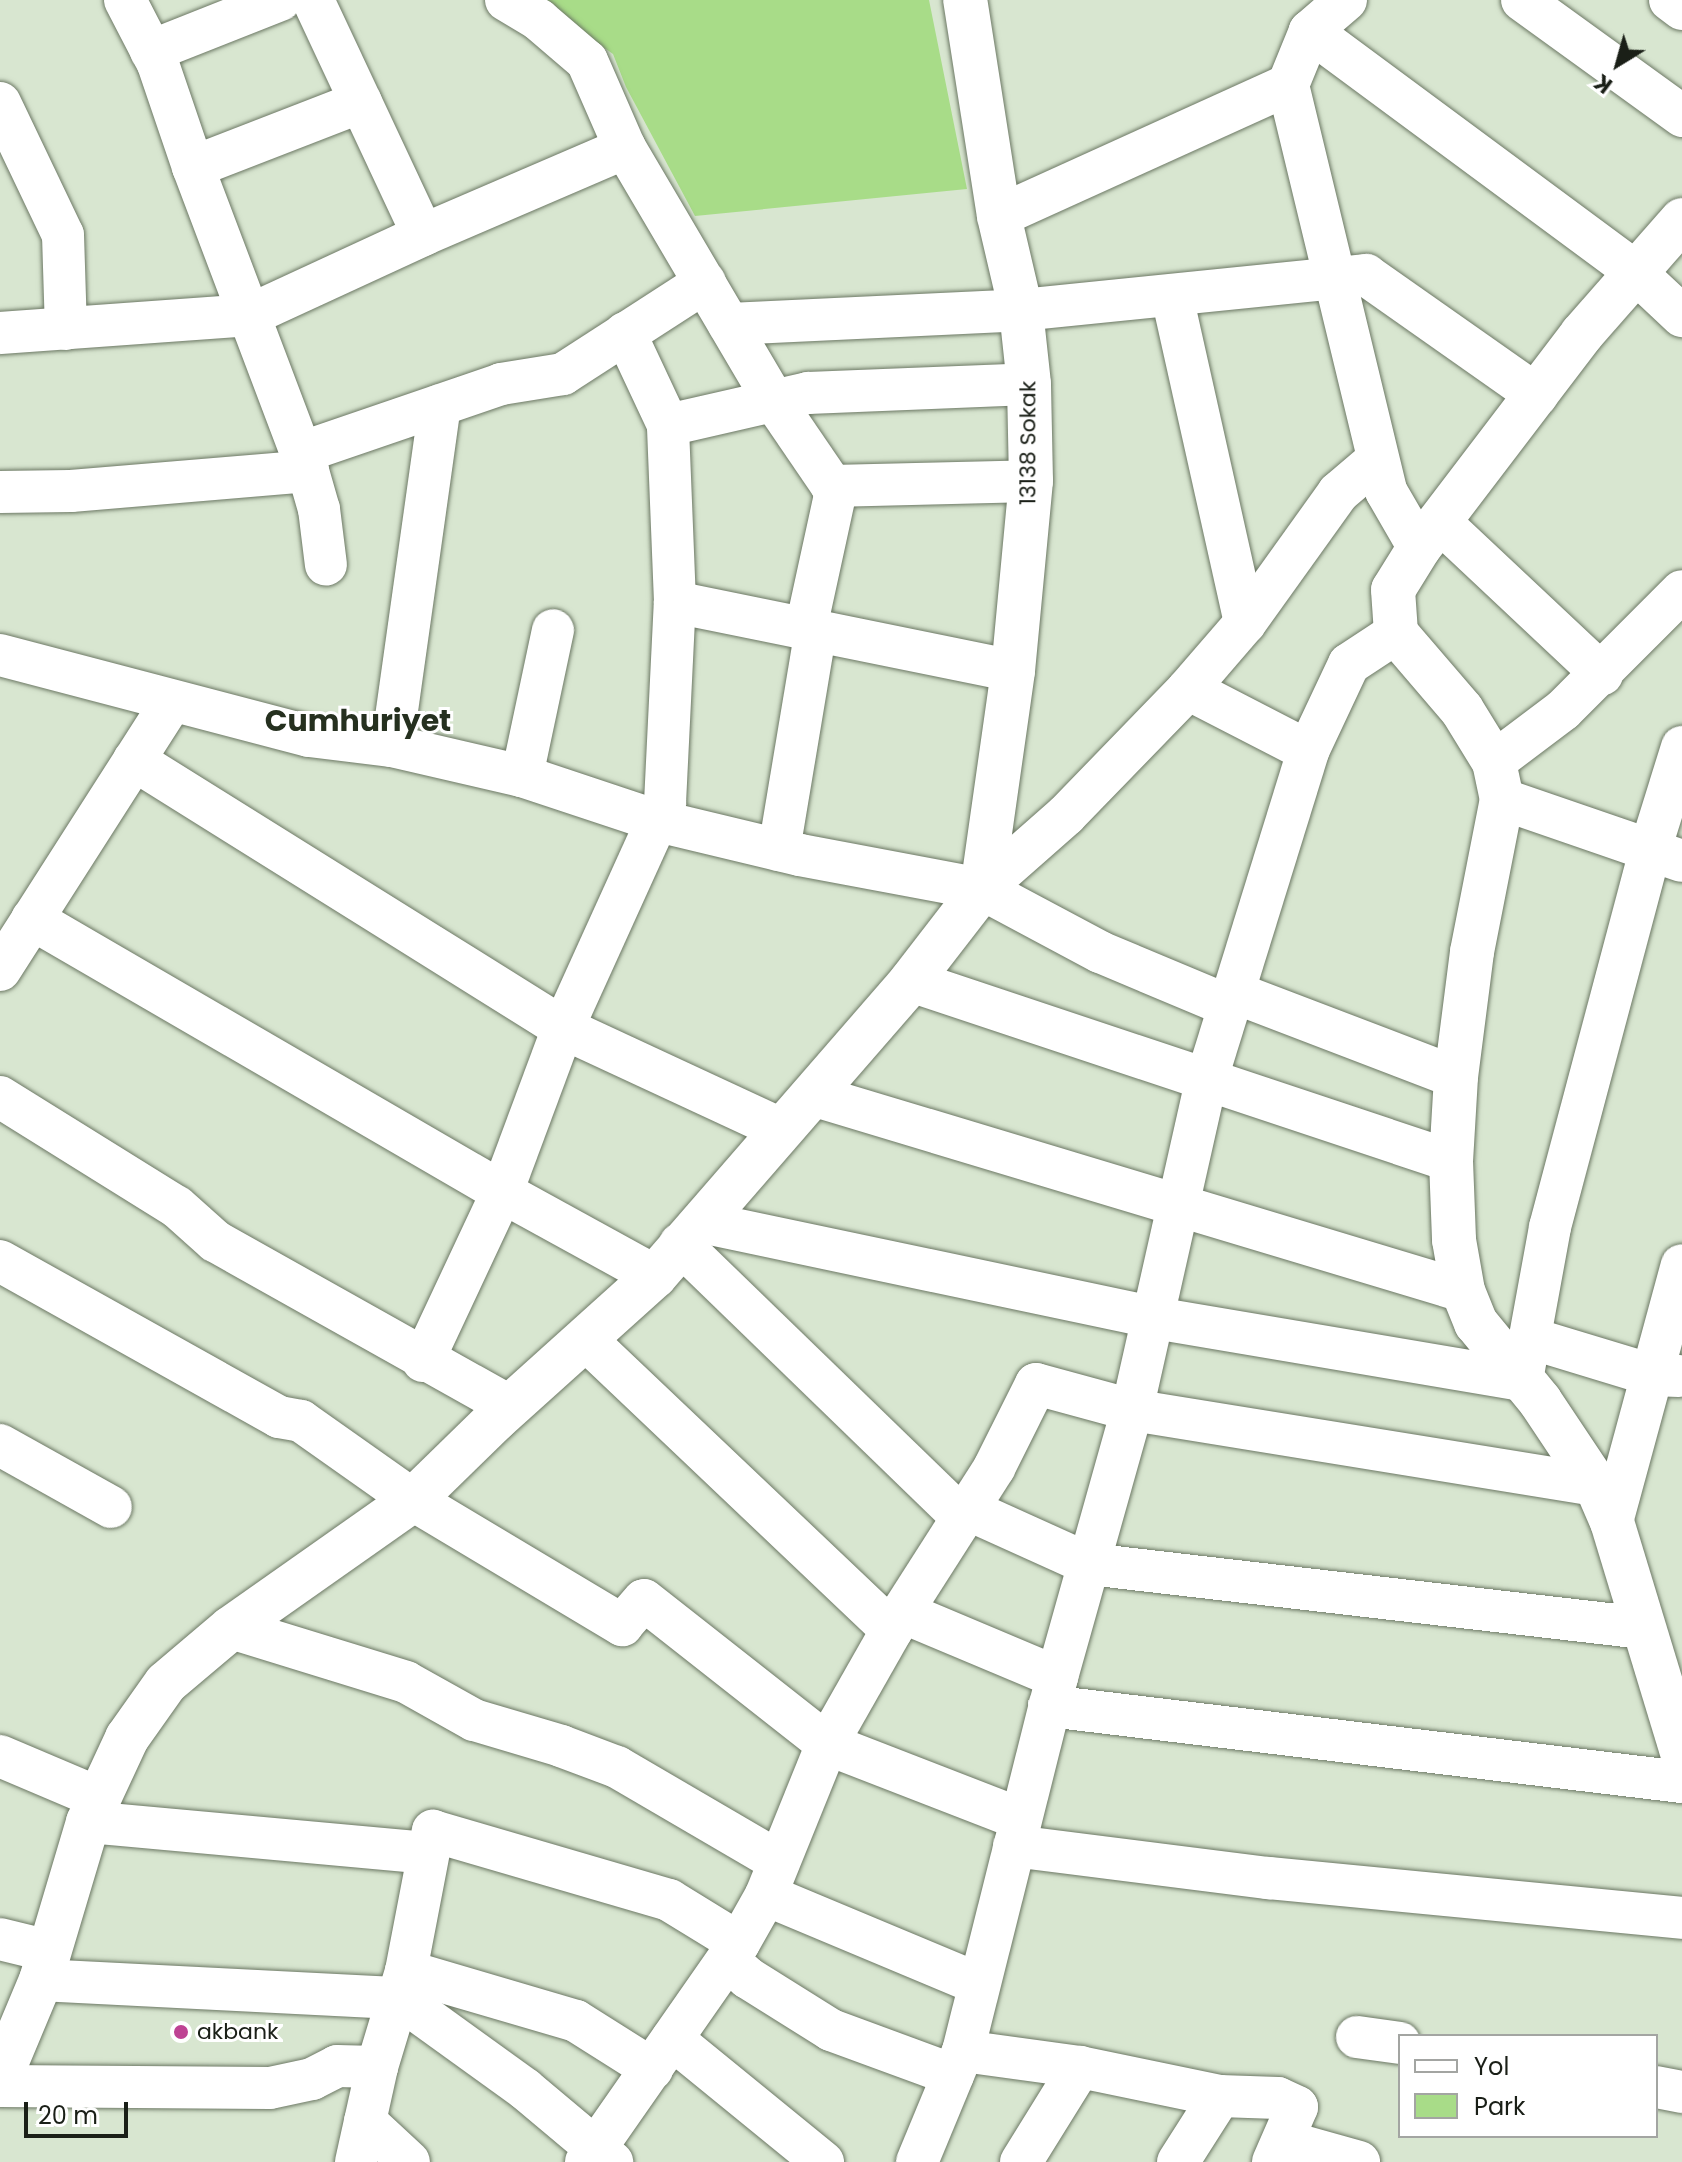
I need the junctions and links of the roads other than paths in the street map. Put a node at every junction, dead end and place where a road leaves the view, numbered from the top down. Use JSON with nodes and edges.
{"nodes":[{"id":1,"x":125,"y":0,"type":"edge"},
{"id":2,"x":280,"y":0,"type":"edge"},
{"id":3,"x":313,"y":0,"type":"edge"},
{"id":4,"x":506,"y":0,"type":"edge"},
{"id":5,"x":965,"y":0,"type":"edge"},
{"id":6,"x":1346,"y":0,"type":"edge"},
{"id":7,"x":1522,"y":0,"type":"edge"},
{"id":8,"x":1670,"y":0,"type":"edge"},
{"id":9,"x":1682,"y":9,"type":"edge"},
{"id":10,"x":1310,"y":31,"type":"junction"},
{"id":11,"x":151,"y":51,"type":"junction"},
{"id":12,"x":1288,"y":85,"type":"junction"},
{"id":13,"x":361,"y":102,"type":"junction"},
{"id":14,"x":0,"y":103,"type":"edge"},
{"id":15,"x":1682,"y":116,"type":"edge"},
{"id":16,"x":625,"y":148,"type":"junction"},
{"id":17,"x":193,"y":167,"type":"junction"},
{"id":18,"x":999,"y":216,"type":"junction"},
{"id":19,"x":1682,"y":220,"type":"edge"},
{"id":20,"x":423,"y":235,"type":"junction"},
{"id":21,"x":1634,"y":271,"type":"junction"},
{"id":22,"x":1337,"y":277,"type":"junction"},
{"id":23,"x":705,"y":282,"type":"junction"},
{"id":24,"x":1172,"y":296,"type":"junction"},
{"id":25,"x":1021,"y":310,"type":"junction"},
{"id":26,"x":250,"y":315,"type":"junction"},
{"id":27,"x":1682,"y":316,"type":"edge"},
{"id":28,"x":729,"y":324,"type":"junction"},
{"id":29,"x":66,"y":329,"type":"junction"},
{"id":30,"x":0,"y":333,"type":"edge"},
{"id":31,"x":625,"y":333,"type":"junction"},
{"id":32,"x":1029,"y":384,"type":"junction"},
{"id":33,"x":1537,"y":395,"type":"junction"},
{"id":34,"x":774,"y":401,"type":"junction"},
{"id":35,"x":440,"y":405,"type":"junction"},
{"id":36,"x":668,"y":425,"type":"junction"},
{"id":37,"x":1378,"y":459,"type":"junction"},
{"id":38,"x":304,"y":462,"type":"junction"},
{"id":39,"x":1031,"y":481,"type":"junction"},
{"id":40,"x":832,"y":486,"type":"junction"},
{"id":41,"x":0,"y":492,"type":"edge"},
{"id":42,"x":1430,"y":535,"type":"junction"},
{"id":43,"x":326,"y":565,"type":"dead end"},
{"id":44,"x":1682,"y":591,"type":"edge"},
{"id":45,"x":675,"y":602,"type":"junction"},
{"id":46,"x":1245,"y":623,"type":"junction"},
{"id":47,"x":811,"y":629,"type":"junction"},
{"id":48,"x":553,"y":630,"type":"dead end"},
{"id":49,"x":1396,"y":633,"type":"junction"},
{"id":50,"x":0,"y":655,"type":"edge"},
{"id":51,"x":1013,"y":671,"type":"junction"},
{"id":52,"x":1602,"y":674,"type":"junction"},
{"id":53,"x":1188,"y":689,"type":"junction"},
{"id":54,"x":172,"y":701,"type":"junction"},
{"id":55,"x":392,"y":746,"type":"junction"},
{"id":56,"x":1682,"y":747,"type":"edge"},
{"id":57,"x":1308,"y":751,"type":"junction"},
{"id":58,"x":134,"y":760,"type":"junction"},
{"id":59,"x":522,"y":776,"type":"junction"},
{"id":60,"x":1498,"y":781,"type":"junction"},
{"id":61,"x":654,"y":820,"type":"junction"},
{"id":62,"x":779,"y":850,"type":"junction"},
{"id":63,"x":1666,"y":856,"type":"edge"},
{"id":64,"x":982,"y":889,"type":"junction"},
{"id":65,"x":32,"y":919,"type":"junction"},
{"id":66,"x":3,"y":957,"type":"edge"},
{"id":67,"x":911,"y":981,"type":"junction"},
{"id":68,"x":1231,"y":999,"type":"junction"},
{"id":69,"x":563,"y":1028,"type":"junction"},
{"id":70,"x":1456,"y":1077,"type":"junction"},
{"id":71,"x":1207,"y":1078,"type":"junction"},
{"id":72,"x":812,"y":1095,"type":"junction"},
{"id":73,"x":0,"y":1097,"type":"edge"},
{"id":74,"x":781,"y":1129,"type":"junction"},
{"id":75,"x":1451,"y":1161,"type":"junction"},
{"id":76,"x":502,"y":1192,"type":"junction"},
{"id":77,"x":1177,"y":1207,"type":"junction"},
{"id":78,"x":679,"y":1247,"type":"junction"},
{"id":79,"x":0,"y":1261,"type":"edge"},
{"id":80,"x":1682,"y":1265,"type":"edge"},
{"id":81,"x":1463,"y":1291,"type":"junction"},
{"id":82,"x":1155,"y":1318,"type":"junction"},
{"id":83,"x":1530,"y":1338,"type":"junction"},
{"id":84,"x":585,"y":1339,"type":"junction"},
{"id":85,"x":423,"y":1361,"type":"junction"},
{"id":86,"x":1667,"y":1375,"type":"edge"},
{"id":87,"x":1522,"y":1380,"type":"junction"},
{"id":88,"x":509,"y":1406,"type":"junction"},
{"id":89,"x":1132,"y":1410,"type":"junction"},
{"id":90,"x":0,"y":1445,"type":"edge"},
{"id":91,"x":413,"y":1500,"type":"junction"},
{"id":92,"x":1604,"y":1504,"type":"junction"},
{"id":93,"x":111,"y":1507,"type":"dead end"},
{"id":94,"x":965,"y":1513,"type":"junction"},
{"id":95,"x":1089,"y":1564,"type":"junction"},
{"id":96,"x":897,"y":1621,"type":"junction"},
{"id":97,"x":231,"y":1628,"type":"junction"},
{"id":98,"x":1643,"y":1628,"type":"junction"},
{"id":99,"x":1053,"y":1692,"type":"junction"},
{"id":100,"x":1679,"y":1741,"type":"edge"},
{"id":101,"x":827,"y":1744,"type":"junction"},
{"id":102,"x":0,"y":1756,"type":"edge"},
{"id":103,"x":1682,"y":1782,"type":"edge"},
{"id":104,"x":93,"y":1810,"type":"junction"},
{"id":105,"x":1017,"y":1832,"type":"junction"},
{"id":106,"x":428,"y":1853,"type":"junction"},
{"id":107,"x":772,"y":1878,"type":"junction"},
{"id":108,"x":1682,"y":1918,"type":"edge"},
{"id":109,"x":0,"y":1939,"type":"edge"},
{"id":110,"x":733,"y":1952,"type":"junction"},
{"id":111,"x":45,"y":1965,"type":"junction"},
{"id":112,"x":403,"y":1984,"type":"junction"},
{"id":113,"x":979,"y":1984,"type":"junction"},
{"id":114,"x":1357,"y":2037,"type":"dead end"},
{"id":115,"x":1398,"y":2043,"type":"edge"},
{"id":116,"x":662,"y":2054,"type":"junction"},
{"id":117,"x":958,"y":2063,"type":"junction"},
{"id":118,"x":377,"y":2067,"type":"junction"},
{"id":119,"x":1080,"y":2067,"type":"junction"},
{"id":120,"x":0,"y":2078,"type":"edge"},
{"id":121,"x":0,"y":2086,"type":"edge"},
{"id":122,"x":1658,"y":2087,"type":"edge"},
{"id":123,"x":1682,"y":2092,"type":"edge"},
{"id":124,"x":1220,"y":2096,"type":"junction"},
{"id":125,"x":365,"y":2121,"type":"junction"},
{"id":126,"x":1278,"y":2151,"type":"edge"},
{"id":127,"x":598,"y":2157,"type":"edge"},
{"id":128,"x":356,"y":2162,"type":"edge"},
{"id":129,"x":409,"y":2162,"type":"edge"},
{"id":130,"x":823,"y":2162,"type":"edge"},
{"id":131,"x":917,"y":2162,"type":"edge"},
{"id":132,"x":1021,"y":2162,"type":"edge"},
{"id":133,"x":1178,"y":2162,"type":"edge"},
{"id":134,"x":1359,"y":2162,"type":"edge"}],
"edges":[{"from":1,"to":11,"type":"street"},
{"from":2,"to":11,"type":"street"},
{"from":3,"to":13,"type":"street"},
{"from":4,"to":16,"type":"street"},
{"from":5,"to":18,"type":"street","name":"13138 Sokak"},
{"from":6,"to":10,"type":"street"},
{"from":7,"to":15,"type":"street"},
{"from":8,"to":9,"type":"street"},
{"from":10,"to":12,"type":"street"},
{"from":10,"to":21,"type":"street"},
{"from":11,"to":17,"type":"street"},
{"from":12,"to":18,"type":"street"},
{"from":12,"to":22,"type":"street"},
{"from":13,"to":17,"type":"street"},
{"from":13,"to":20,"type":"street"},
{"from":14,"to":29,"type":"street"},
{"from":16,"to":20,"type":"street"},
{"from":16,"to":23,"type":"street"},
{"from":17,"to":26,"type":"street"},
{"from":18,"to":25,"type":"street","name":"13138 Sokak"},
{"from":19,"to":21,"type":"street"},
{"from":20,"to":26,"type":"street"},
{"from":21,"to":27,"type":"street"},
{"from":21,"to":33,"type":"street"},
{"from":22,"to":24,"type":"street"},
{"from":22,"to":33,"type":"street"},
{"from":22,"to":37,"type":"street"},
{"from":23,"to":28,"type":"street"},
{"from":23,"to":31,"type":"street"},
{"from":24,"to":25,"type":"street"},
{"from":24,"to":46,"type":"street"},
{"from":25,"to":28,"type":"street"},
{"from":25,"to":32,"type":"street","name":"13138 Sokak"},
{"from":26,"to":29,"type":"street"},
{"from":26,"to":38,"type":"street"},
{"from":28,"to":34,"type":"street"},
{"from":29,"to":30,"type":"street"},
{"from":31,"to":35,"type":"street"},
{"from":31,"to":36,"type":"street"},
{"from":32,"to":34,"type":"street"},
{"from":32,"to":39,"type":"street","name":"13138 Sokak"},
{"from":33,"to":42,"type":"street"},
{"from":34,"to":36,"type":"street"},
{"from":34,"to":40,"type":"street"},
{"from":35,"to":38,"type":"street"},
{"from":35,"to":55,"type":"street"},
{"from":36,"to":45,"type":"street"},
{"from":37,"to":42,"type":"street"},
{"from":37,"to":46,"type":"street"},
{"from":38,"to":41,"type":"street"},
{"from":38,"to":43,"type":"street"},
{"from":39,"to":40,"type":"street"},
{"from":39,"to":51,"type":"street","name":"13138 Sokak"},
{"from":40,"to":47,"type":"street"},
{"from":42,"to":49,"type":"street"},
{"from":42,"to":52,"type":"street"},
{"from":44,"to":52,"type":"street"},
{"from":45,"to":47,"type":"street"},
{"from":45,"to":61,"type":"street"},
{"from":46,"to":53,"type":"street"},
{"from":47,"to":51,"type":"street"},
{"from":47,"to":62,"type":"street"},
{"from":48,"to":59,"type":"street"},
{"from":49,"to":57,"type":"street"},
{"from":49,"to":60,"type":"street"},
{"from":50,"to":54,"type":"street"},
{"from":51,"to":64,"type":"street","name":"13138 Sokak"},
{"from":52,"to":60,"type":"street"},
{"from":53,"to":57,"type":"street"},
{"from":53,"to":64,"type":"street"},
{"from":54,"to":55,"type":"street"},
{"from":54,"to":58,"type":"street"},
{"from":55,"to":59,"type":"street"},
{"from":56,"to":63,"type":"street"},
{"from":57,"to":68,"type":"street"},
{"from":58,"to":65,"type":"street"},
{"from":58,"to":69,"type":"street"},
{"from":59,"to":61,"type":"street"},
{"from":60,"to":63,"type":"street"},
{"from":60,"to":70,"type":"street"},
{"from":61,"to":62,"type":"street"},
{"from":61,"to":69,"type":"street"},
{"from":62,"to":64,"type":"street"},
{"from":63,"to":83,"type":"street"},
{"from":64,"to":67,"type":"street"},
{"from":64,"to":68,"type":"street"},
{"from":65,"to":66,"type":"street"},
{"from":65,"to":76,"type":"street"},
{"from":67,"to":71,"type":"street"},
{"from":67,"to":72,"type":"street"},
{"from":68,"to":70,"type":"street"},
{"from":68,"to":71,"type":"street"},
{"from":69,"to":74,"type":"street"},
{"from":69,"to":76,"type":"street"},
{"from":70,"to":75,"type":"street"},
{"from":71,"to":75,"type":"street"},
{"from":71,"to":77,"type":"street"},
{"from":72,"to":74,"type":"street"},
{"from":72,"to":77,"type":"street"},
{"from":73,"to":85,"type":"street"},
{"from":74,"to":78,"type":"street"},
{"from":75,"to":81,"type":"street"},
{"from":76,"to":78,"type":"street"},
{"from":76,"to":85,"type":"street"},
{"from":77,"to":81,"type":"street"},
{"from":77,"to":82,"type":"street"},
{"from":78,"to":82,"type":"street"},
{"from":78,"to":84,"type":"street"},
{"from":78,"to":94,"type":"street"},
{"from":79,"to":91,"type":"street"},
{"from":80,"to":86,"type":"street"},
{"from":81,"to":87,"type":"street"},
{"from":82,"to":87,"type":"street"},
{"from":82,"to":89,"type":"street"},
{"from":83,"to":86,"type":"street"},
{"from":83,"to":87,"type":"street"},
{"from":84,"to":88,"type":"street"},
{"from":84,"to":96,"type":"street"},
{"from":85,"to":88,"type":"street"},
{"from":86,"to":92,"type":"street"},
{"from":87,"to":92,"type":"street"},
{"from":88,"to":91,"type":"street"},
{"from":89,"to":92,"type":"street"},
{"from":89,"to":94,"type":"street"},
{"from":89,"to":95,"type":"street"},
{"from":90,"to":93,"type":"street"},
{"from":91,"to":97,"type":"street"},
{"from":91,"to":101,"type":"street"},
{"from":92,"to":98,"type":"street"},
{"from":94,"to":95,"type":"street"},
{"from":94,"to":96,"type":"street"},
{"from":95,"to":98,"type":"street"},
{"from":95,"to":99,"type":"street"},
{"from":96,"to":99,"type":"street"},
{"from":96,"to":101,"type":"street"},
{"from":97,"to":104,"type":"street"},
{"from":97,"to":107,"type":"street"},
{"from":98,"to":100,"type":"street"},
{"from":99,"to":103,"type":"street"},
{"from":99,"to":105,"type":"street"},
{"from":101,"to":105,"type":"street"},
{"from":101,"to":107,"type":"street"},
{"from":102,"to":104,"type":"street"},
{"from":104,"to":106,"type":"street"},
{"from":104,"to":111,"type":"street"},
{"from":105,"to":108,"type":"street"},
{"from":105,"to":113,"type":"street"},
{"from":106,"to":110,"type":"street"},
{"from":106,"to":112,"type":"street"},
{"from":107,"to":110,"type":"street"},
{"from":107,"to":113,"type":"street"},
{"from":109,"to":111,"type":"street"},
{"from":110,"to":116,"type":"street"},
{"from":110,"to":117,"type":"street"},
{"from":111,"to":112,"type":"street"},
{"from":111,"to":120,"type":"street"},
{"from":112,"to":116,"type":"street"},
{"from":112,"to":118,"type":"street"},
{"from":112,"to":127,"type":"street"},
{"from":113,"to":117,"type":"street"},
{"from":114,"to":115,"type":"street"},
{"from":116,"to":127,"type":"street"},
{"from":116,"to":130,"type":"street"},
{"from":117,"to":119,"type":"street"},
{"from":117,"to":131,"type":"street"},
{"from":118,"to":121,"type":"street"},
{"from":118,"to":125,"type":"street"},
{"from":119,"to":124,"type":"street"},
{"from":119,"to":132,"type":"street"},
{"from":122,"to":123,"type":"street"},
{"from":124,"to":126,"type":"street"},
{"from":124,"to":133,"type":"street"},
{"from":125,"to":128,"type":"street"},
{"from":125,"to":129,"type":"street"},
{"from":126,"to":134,"type":"street"}]}
